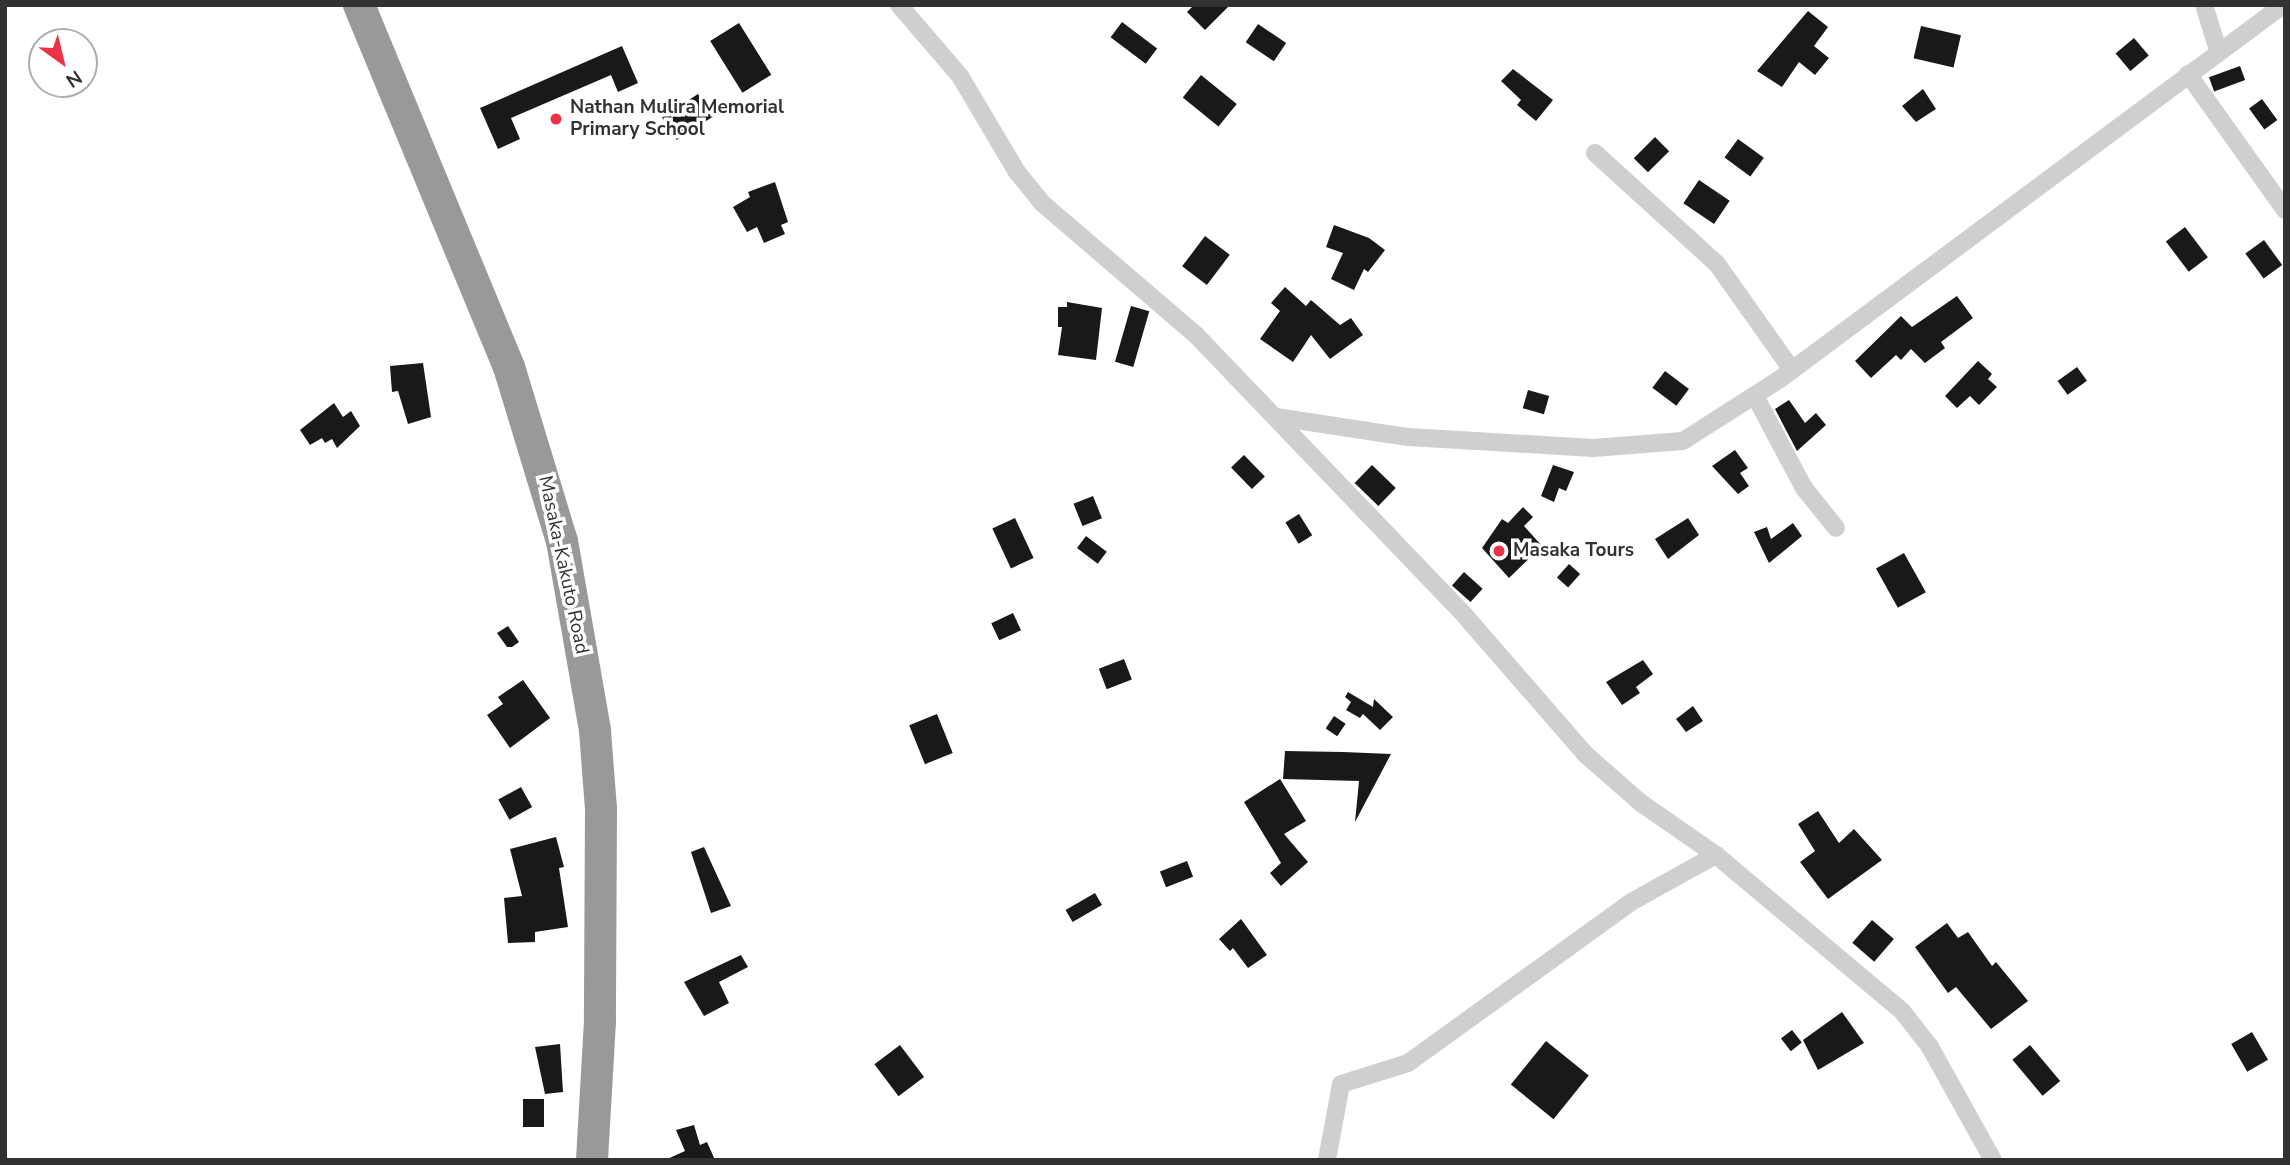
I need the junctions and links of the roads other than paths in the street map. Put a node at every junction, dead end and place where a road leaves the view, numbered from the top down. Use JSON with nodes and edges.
{"nodes":[{"id":1,"x":359,"y":5,"type":"edge"},
{"id":2,"x":899,"y":5,"type":"edge"},
{"id":3,"x":2204,"y":5,"type":"edge"},
{"id":4,"x":2283,"y":5,"type":"edge"},
{"id":5,"x":2218,"y":50,"type":"junction"},
{"id":6,"x":2188,"y":74,"type":"junction"},
{"id":7,"x":1595,"y":153,"type":"dead end"},
{"id":8,"x":2285,"y":210,"type":"edge"},
{"id":9,"x":1792,"y":370,"type":"junction"},
{"id":10,"x":1755,"y":396,"type":"junction"},
{"id":11,"x":1276,"y":417,"type":"junction"},
{"id":12,"x":1836,"y":528,"type":"dead end"},
{"id":13,"x":1716,"y":855,"type":"junction"},
{"id":14,"x":592,"y":1160,"type":"edge"},
{"id":15,"x":1327,"y":1160,"type":"edge"},
{"id":16,"x":1993,"y":1160,"type":"edge"}],
"edges":[{"from":1,"to":14,"type":"highway","name":"Masaka-Kakuto Road"},
{"from":2,"to":11,"type":"street"},
{"from":3,"to":5,"type":"street"},
{"from":4,"to":5,"type":"street"},
{"from":5,"to":6,"type":"street"},
{"from":6,"to":8,"type":"street"},
{"from":6,"to":9,"type":"street"},
{"from":7,"to":9,"type":"street"},
{"from":9,"to":10,"type":"street"},
{"from":10,"to":11,"type":"street"},
{"from":10,"to":12,"type":"street"},
{"from":11,"to":13,"type":"street"},
{"from":13,"to":15,"type":"street"},
{"from":13,"to":16,"type":"street"}]}
